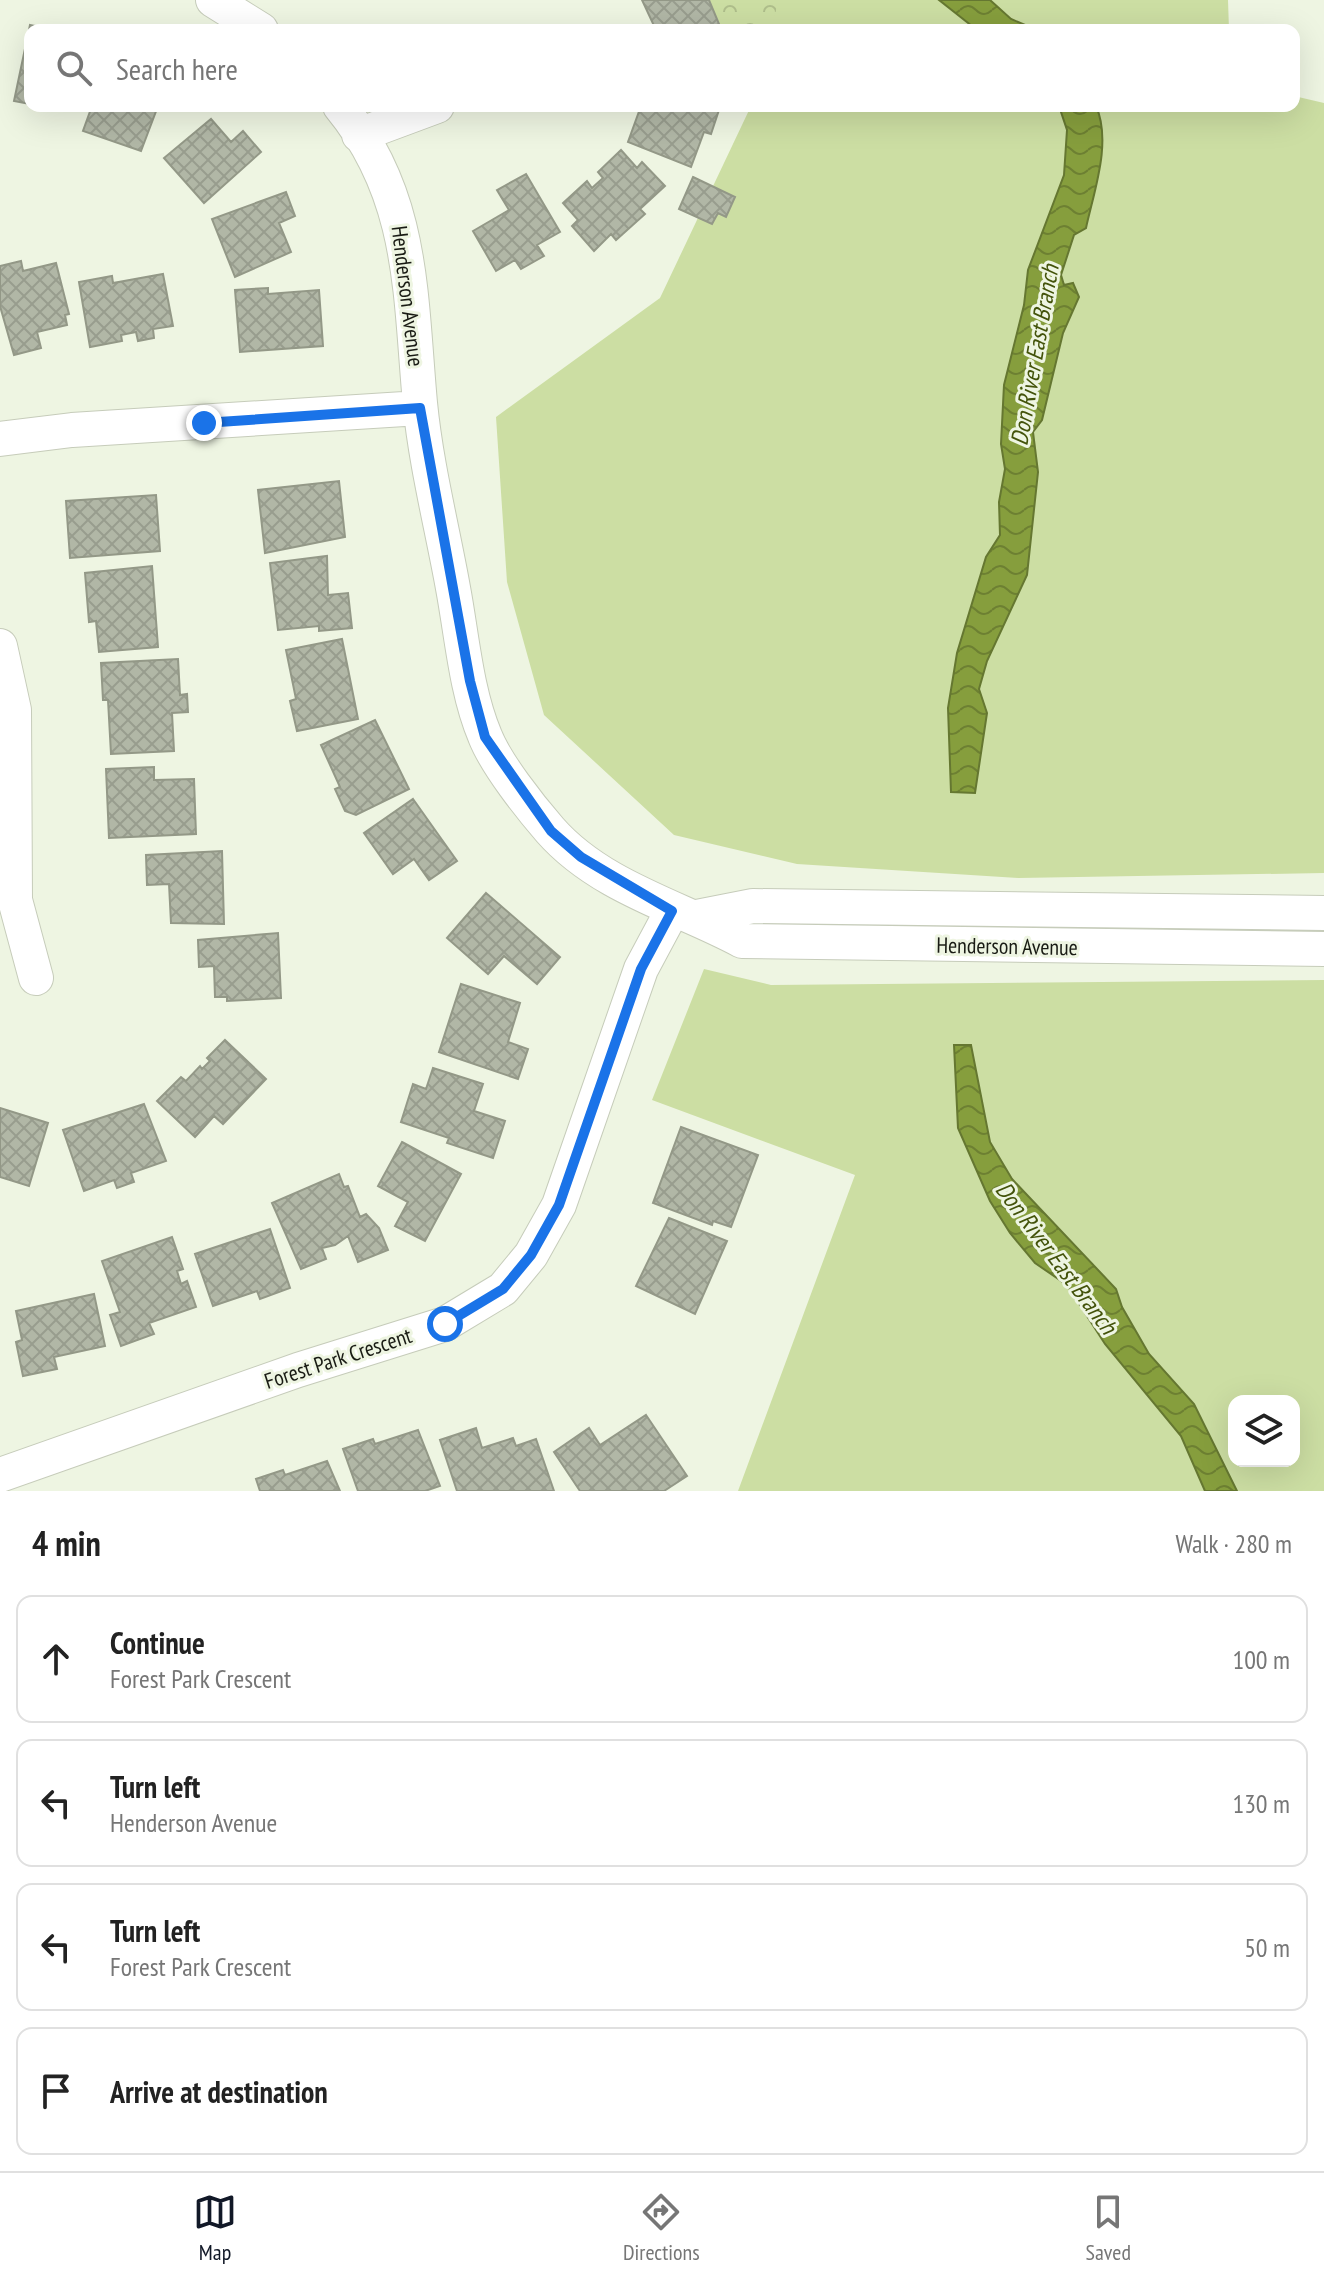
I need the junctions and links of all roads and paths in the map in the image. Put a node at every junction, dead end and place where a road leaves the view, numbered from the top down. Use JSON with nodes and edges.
{"nodes":[{"id":1,"x":213,"y":0,"type":"edge"},
{"id":2,"x":251,"y":24,"type":"edge"},
{"id":3,"x":344,"y":112,"type":"edge"},
{"id":4,"x":421,"y":112,"type":"edge"},
{"id":5,"x":359,"y":135,"type":"junction"},
{"id":6,"x":420,"y":408,"type":"junction"},
{"id":7,"x":0,"y":439,"type":"edge"},
{"id":8,"x":0,"y":646,"type":"edge"},
{"id":9,"x":1324,"y":913,"type":"edge"},
{"id":10,"x":684,"y":914,"type":"junction"},
{"id":11,"x":1324,"y":949,"type":"edge"},
{"id":12,"x":36,"y":978,"type":"dead end"},
{"id":13,"x":0,"y":1475,"type":"edge"}],
"edges":[{"from":1,"to":2,"type":"street"},
{"from":3,"to":5,"type":"street","name":"Henderson Avenue"},
{"from":4,"to":5,"type":"street"},
{"from":5,"to":6,"type":"street","name":"Henderson Avenue"},
{"from":6,"to":7,"type":"street"},
{"from":6,"to":10,"type":"street","name":"Henderson Avenue"},
{"from":8,"to":12,"type":"street"},
{"from":9,"to":10,"type":"street","name":"Henderson Avenue"},
{"from":10,"to":11,"type":"street","name":"Henderson Avenue"},
{"from":10,"to":13,"type":"street","name":"Forest Park Crescent"}]}
